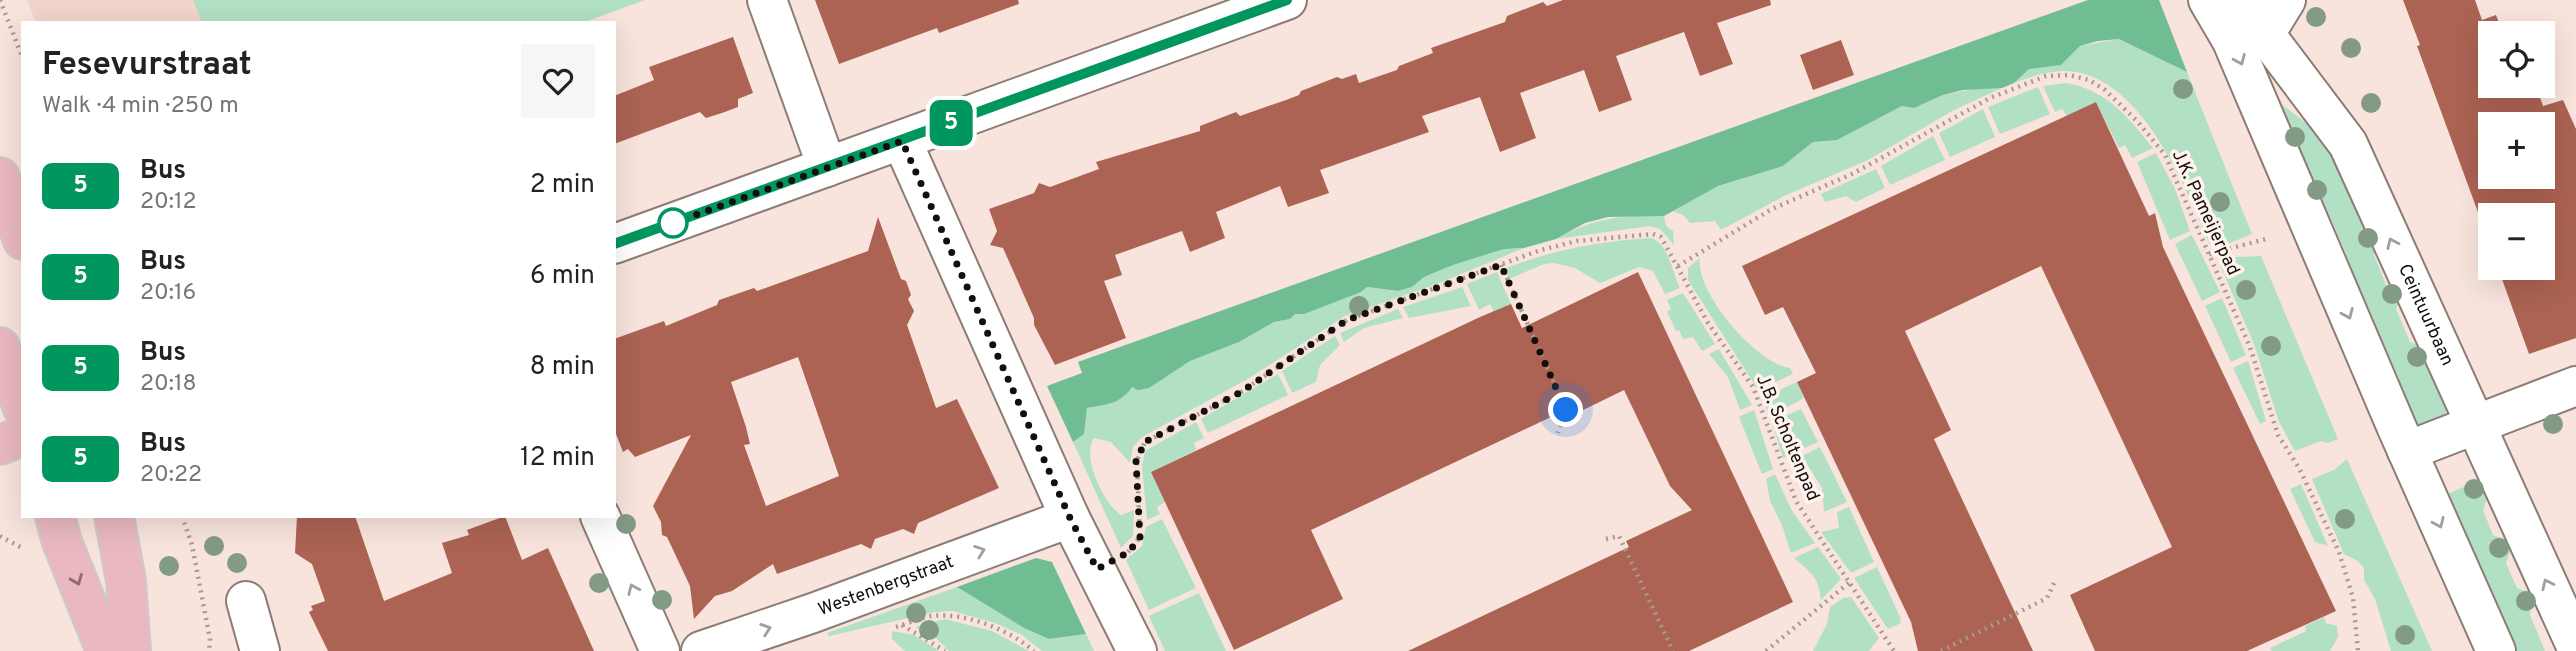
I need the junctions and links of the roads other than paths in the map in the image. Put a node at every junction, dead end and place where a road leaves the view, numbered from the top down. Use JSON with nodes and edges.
{"nodes":[{"id":1,"x":767,"y":0,"type":"edge"},
{"id":2,"x":1287,"y":0,"type":"edge"},
{"id":3,"x":2208,"y":0,"type":"edge"},
{"id":4,"x":2247,"y":0,"type":"edge"},
{"id":5,"x":2286,"y":0,"type":"edge"},
{"id":6,"x":2265,"y":34,"type":"junction"},
{"id":7,"x":902,"y":141,"type":"junction"},
{"id":8,"x":827,"y":167,"type":"junction"},
{"id":9,"x":0,"y":177,"type":"edge"},
{"id":10,"x":21,"y":235,"type":"edge"},
{"id":11,"x":616,"y":243,"type":"edge"},
{"id":12,"x":0,"y":346,"type":"edge"},
{"id":13,"x":2576,"y":386,"type":"edge"},
{"id":14,"x":21,"y":403,"type":"edge"},
{"id":15,"x":2473,"y":425,"type":"junction"},
{"id":16,"x":21,"y":437,"type":"edge"},
{"id":17,"x":0,"y":445,"type":"edge"},
{"id":18,"x":2407,"y":451,"type":"junction"},
{"id":19,"x":56,"y":518,"type":"edge"},
{"id":20,"x":114,"y":518,"type":"edge"},
{"id":21,"x":601,"y":518,"type":"edge"},
{"id":22,"x":1070,"y":518,"type":"junction"},
{"id":23,"x":246,"y":601,"type":"dead end"},
{"id":24,"x":2576,"y":646,"type":"edge"},
{"id":25,"x":106,"y":651,"type":"edge"},
{"id":26,"x":131,"y":651,"type":"edge"},
{"id":27,"x":260,"y":651,"type":"edge"},
{"id":28,"x":660,"y":651,"type":"edge"},
{"id":29,"x":701,"y":651,"type":"edge"},
{"id":30,"x":1137,"y":651,"type":"edge"},
{"id":31,"x":2496,"y":651,"type":"edge"}],
"edges":[{"from":1,"to":8,"type":"street"},
{"from":2,"to":7,"type":"street"},
{"from":3,"to":18,"type":"street","one_way":true},
{"from":4,"to":6,"type":"street","name":"Ceintuurbaan"},
{"from":5,"to":6,"type":"street"},
{"from":15,"to":6,"type":"street","name":"Ceintuurbaan","one_way":true},
{"from":7,"to":8,"type":"street"},
{"from":7,"to":22,"type":"street"},
{"from":8,"to":11,"type":"street"},
{"from":9,"to":10,"type":"main road"},
{"from":12,"to":14,"type":"main road"},
{"from":13,"to":15,"type":"street"},
{"from":15,"to":18,"type":"street"},
{"from":24,"to":15,"type":"street","name":"Ceintuurbaan","one_way":true},
{"from":16,"to":17,"type":"main road"},
{"from":18,"to":31,"type":"street","one_way":true},
{"from":19,"to":25,"type":"main road","one_way":true},
{"from":20,"to":26,"type":"main road"},
{"from":28,"to":21,"type":"street","one_way":true},
{"from":29,"to":22,"type":"street","name":"Westenbergstraat","one_way":true},
{"from":22,"to":30,"type":"street"},
{"from":23,"to":27,"type":"street"}]}
